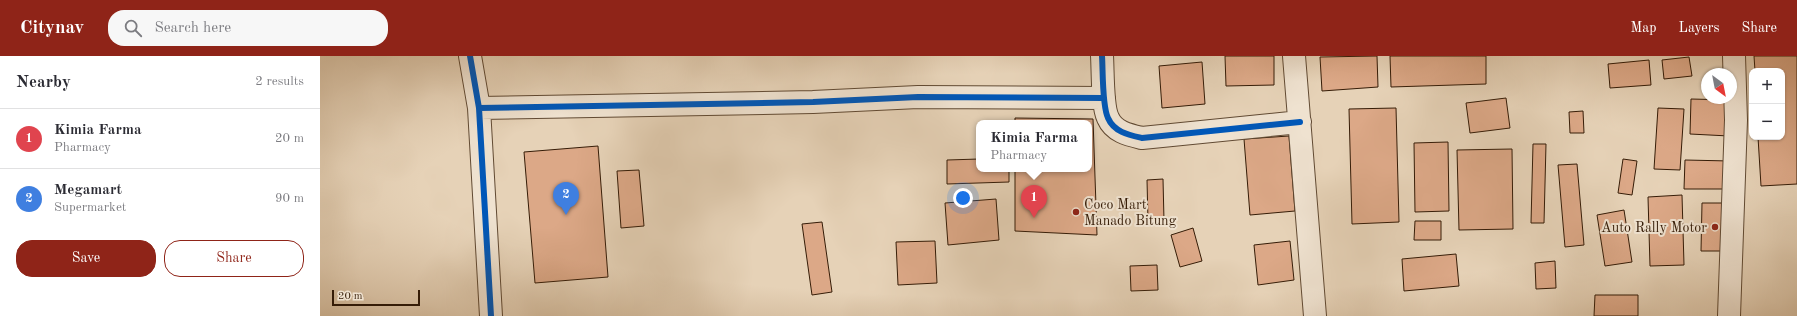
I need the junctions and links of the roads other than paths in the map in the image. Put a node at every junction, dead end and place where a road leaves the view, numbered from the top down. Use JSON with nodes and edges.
{"nodes":[{"id":1,"x":470,"y":56,"type":"edge"},
{"id":2,"x":1102,"y":56,"type":"edge"},
{"id":3,"x":1294,"y":56,"type":"edge"},
{"id":4,"x":1734,"y":56,"type":"edge"},
{"id":5,"x":1104,"y":98,"type":"junction"},
{"id":6,"x":480,"y":108,"type":"junction"},
{"id":7,"x":1300,"y":122,"type":"junction"},
{"id":8,"x":491,"y":316,"type":"edge"},
{"id":9,"x":1315,"y":316,"type":"edge"},
{"id":10,"x":1729,"y":316,"type":"edge"}],
"edges":[{"from":1,"to":6,"type":"street"},
{"from":2,"to":5,"type":"street"},
{"from":3,"to":7,"type":"street"},
{"from":4,"to":10,"type":"street"},
{"from":5,"to":6,"type":"street"},
{"from":5,"to":7,"type":"street"},
{"from":6,"to":8,"type":"street"},
{"from":7,"to":9,"type":"street"}]}
